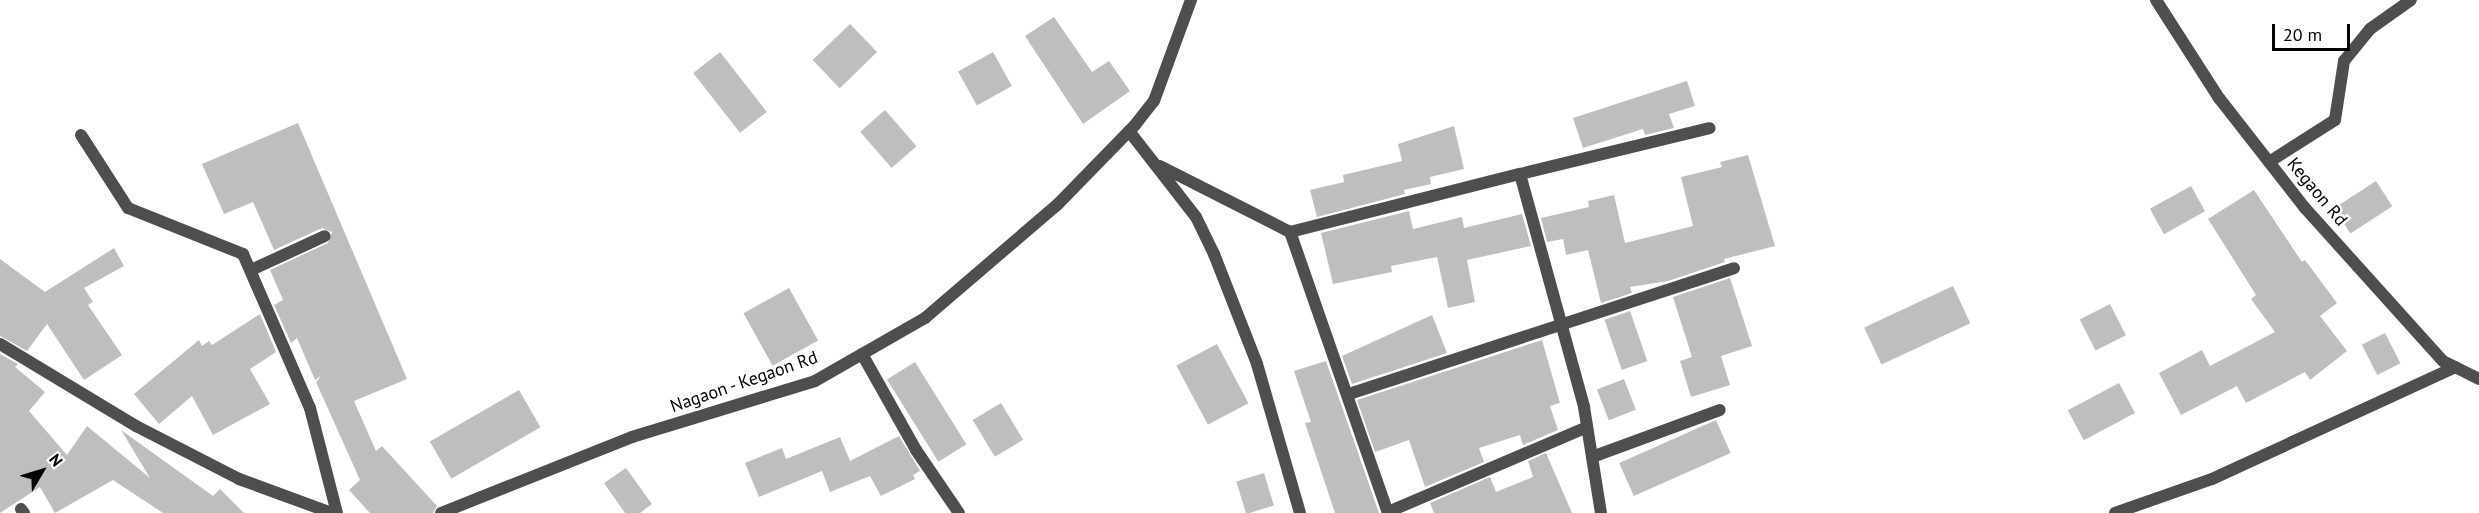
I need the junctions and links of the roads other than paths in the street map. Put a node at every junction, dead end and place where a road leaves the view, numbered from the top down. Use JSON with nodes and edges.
{"nodes":[{"id":1,"x":1191,"y":0,"type":"edge"},
{"id":2,"x":2156,"y":0,"type":"edge"},
{"id":3,"x":2411,"y":0,"type":"edge"},
{"id":4,"x":1710,"y":128,"type":"dead end"},
{"id":5,"x":1129,"y":131,"type":"junction"},
{"id":6,"x":81,"y":135,"type":"dead end"},
{"id":7,"x":2269,"y":162,"type":"junction"},
{"id":8,"x":1156,"y":164,"type":"junction"},
{"id":9,"x":1520,"y":174,"type":"junction"},
{"id":10,"x":1290,"y":232,"type":"junction"},
{"id":11,"x":325,"y":236,"type":"dead end"},
{"id":12,"x":1734,"y":268,"type":"dead end"},
{"id":13,"x":251,"y":270,"type":"junction"},
{"id":14,"x":1561,"y":325,"type":"junction"},
{"id":15,"x":0,"y":344,"type":"edge"},
{"id":16,"x":862,"y":354,"type":"junction"},
{"id":17,"x":2455,"y":367,"type":"junction"},
{"id":18,"x":2479,"y":379,"type":"edge"},
{"id":19,"x":1349,"y":394,"type":"junction"},
{"id":20,"x":1720,"y":410,"type":"dead end"},
{"id":21,"x":1587,"y":427,"type":"junction"},
{"id":22,"x":1592,"y":457,"type":"junction"},
{"id":23,"x":332,"y":513,"type":"edge"},
{"id":24,"x":337,"y":513,"type":"edge"},
{"id":25,"x":441,"y":513,"type":"edge"},
{"id":26,"x":959,"y":513,"type":"edge"},
{"id":27,"x":1300,"y":513,"type":"edge"},
{"id":28,"x":1388,"y":513,"type":"edge"},
{"id":29,"x":1601,"y":513,"type":"edge"},
{"id":30,"x":2115,"y":513,"type":"edge"}],
"edges":[{"from":1,"to":5,"type":"street","name":"Nagaon - Kegaon Rd"},
{"from":2,"to":7,"type":"street","name":"Kegaon Rd"},
{"from":3,"to":7,"type":"street"},
{"from":4,"to":9,"type":"street"},
{"from":5,"to":8,"type":"street"},
{"from":5,"to":16,"type":"street","name":"Nagaon - Kegaon Rd"},
{"from":6,"to":13,"type":"street"},
{"from":7,"to":17,"type":"street","name":"Kegaon Rd"},
{"from":8,"to":10,"type":"street"},
{"from":8,"to":27,"type":"street"},
{"from":9,"to":10,"type":"street"},
{"from":9,"to":14,"type":"street"},
{"from":10,"to":19,"type":"street"},
{"from":11,"to":13,"type":"street"},
{"from":12,"to":14,"type":"street"},
{"from":13,"to":24,"type":"street"},
{"from":14,"to":19,"type":"street"},
{"from":14,"to":21,"type":"street"},
{"from":15,"to":23,"type":"street"},
{"from":16,"to":25,"type":"street","name":"Nagaon - Kegaon Rd"},
{"from":16,"to":26,"type":"street"},
{"from":17,"to":18,"type":"street","name":"Kegaon Rd"},
{"from":17,"to":30,"type":"street"},
{"from":19,"to":28,"type":"street"},
{"from":20,"to":22,"type":"street"},
{"from":21,"to":22,"type":"street"},
{"from":21,"to":28,"type":"street"},
{"from":22,"to":29,"type":"street"}]}
